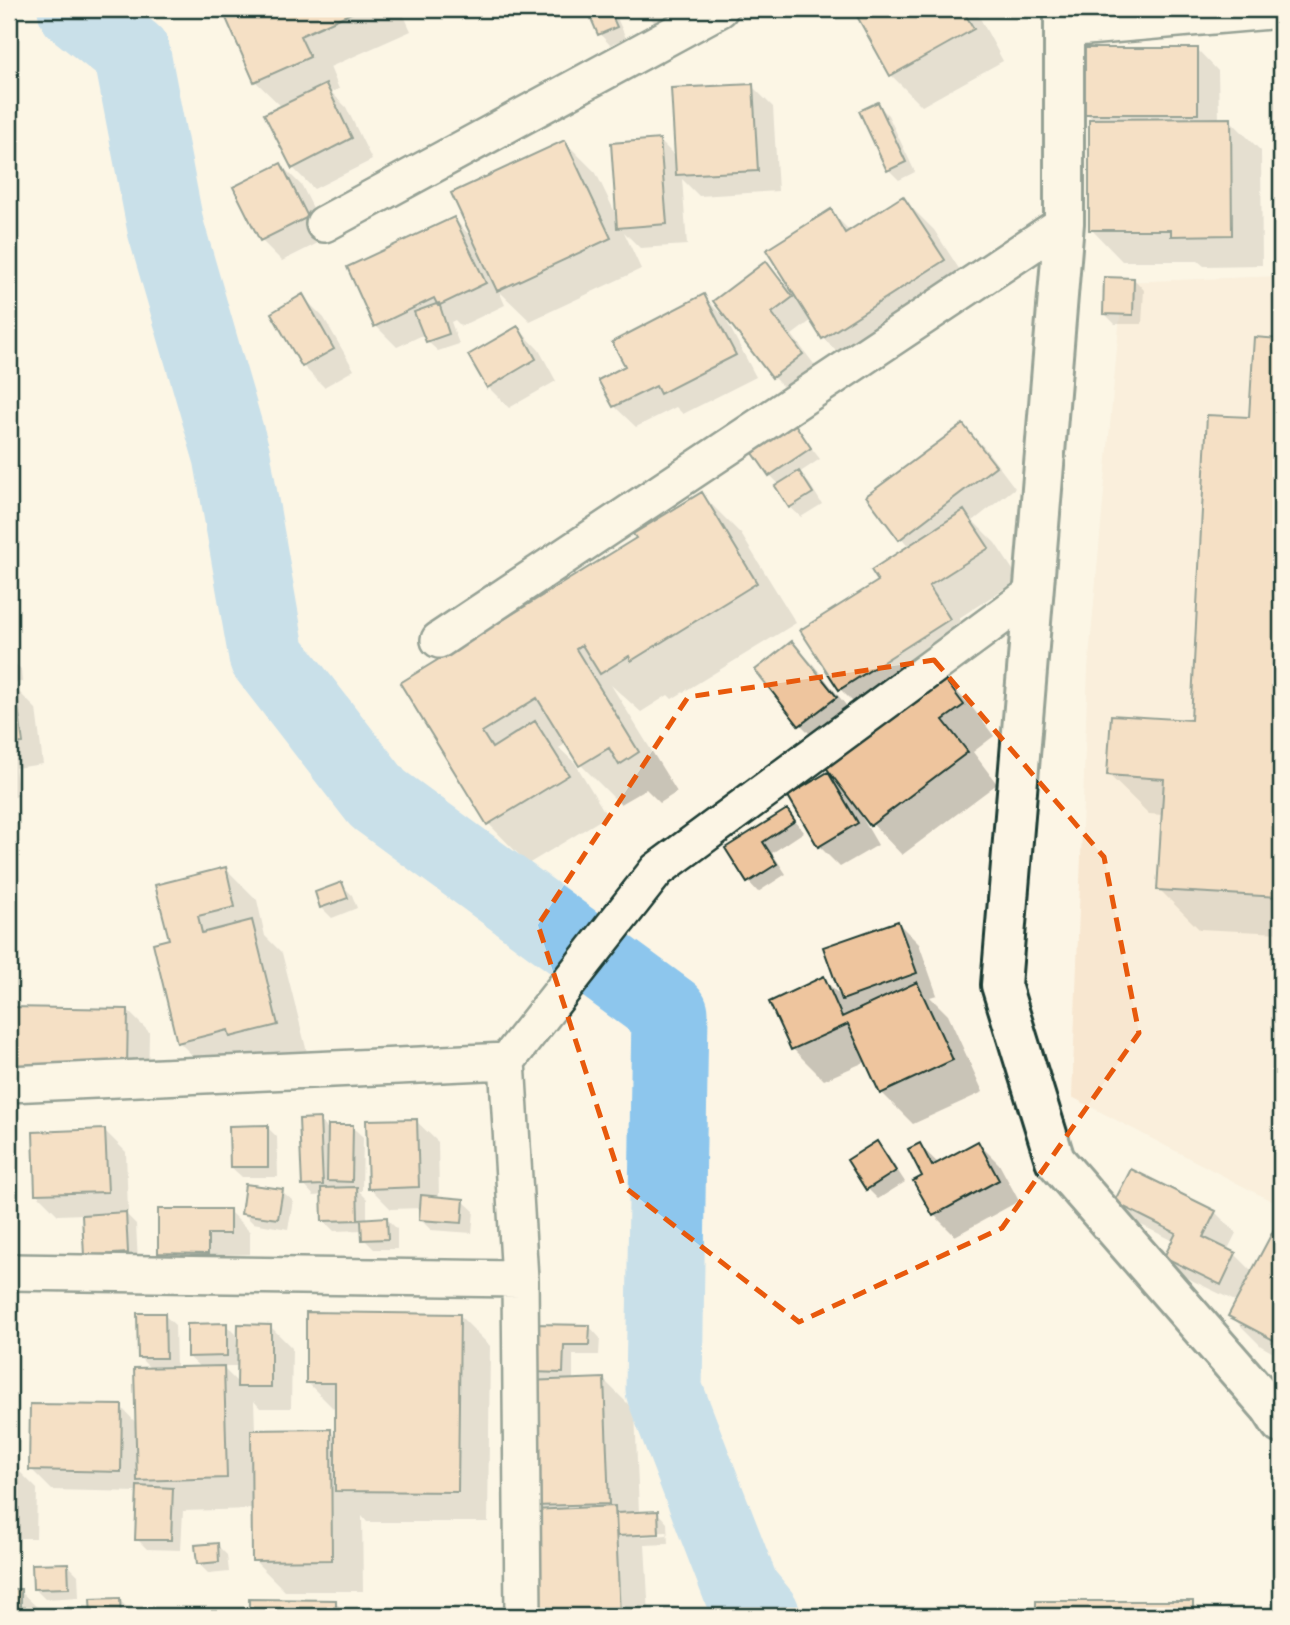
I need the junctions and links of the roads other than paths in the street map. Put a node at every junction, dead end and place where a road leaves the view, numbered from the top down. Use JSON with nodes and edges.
{"nodes":[{"id":1,"x":720,"y":9,"type":"edge"},
{"id":2,"x":1281,"y":10,"type":"edge"},
{"id":3,"x":1064,"y":19,"type":"edge"},
{"id":4,"x":1063,"y":223,"type":"junction"},
{"id":5,"x":324,"y":224,"type":"dead end"},
{"id":6,"x":1034,"y":592,"type":"junction"},
{"id":7,"x":439,"y":640,"type":"dead end"},
{"id":8,"x":507,"y":1061,"type":"junction"},
{"id":9,"x":9,"y":1084,"type":"edge"},
{"id":10,"x":9,"y":1272,"type":"edge"},
{"id":11,"x":520,"y":1279,"type":"junction"},
{"id":12,"x":1281,"y":1424,"type":"edge"},
{"id":13,"x":523,"y":1616,"type":"edge"}],
"edges":[{"from":1,"to":5,"type":"street"},
{"from":2,"to":3,"type":"street"},
{"from":3,"to":4,"type":"street"},
{"from":4,"to":6,"type":"street"},
{"from":4,"to":7,"type":"street"},
{"from":6,"to":8,"type":"street"},
{"from":6,"to":12,"type":"street"},
{"from":8,"to":9,"type":"street"},
{"from":8,"to":11,"type":"street"},
{"from":10,"to":11,"type":"street"},
{"from":11,"to":13,"type":"street"}]}
